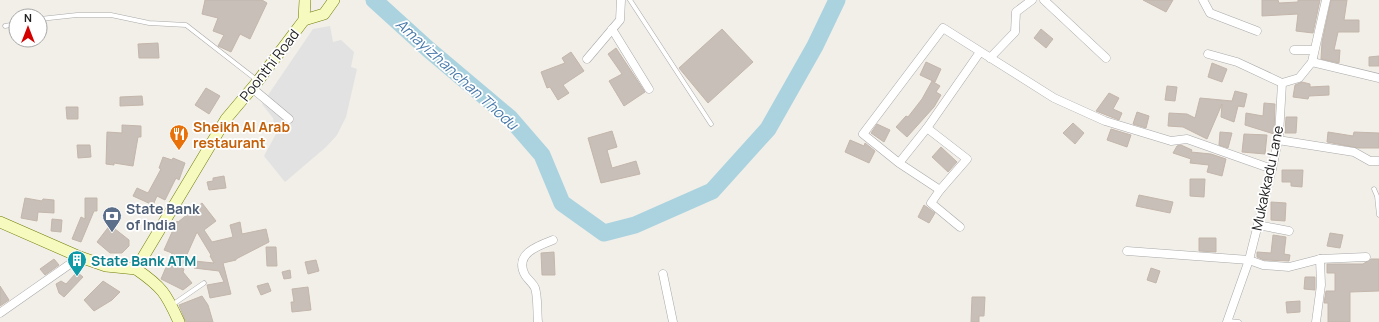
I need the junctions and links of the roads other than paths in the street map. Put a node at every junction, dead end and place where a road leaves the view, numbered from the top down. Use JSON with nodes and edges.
{"nodes":[{"id":1,"x":305,"y":0,"type":"edge"},
{"id":2,"x":334,"y":0,"type":"edge"},
{"id":3,"x":621,"y":0,"type":"edge"},
{"id":4,"x":630,"y":0,"type":"edge"},
{"id":5,"x":1032,"y":0,"type":"edge"},
{"id":6,"x":1044,"y":0,"type":"edge"},
{"id":7,"x":1203,"y":0,"type":"edge"},
{"id":8,"x":1326,"y":0,"type":"edge"},
{"id":9,"x":48,"y":18,"type":"edge"},
{"id":10,"x":304,"y":20,"type":"junction"},
{"id":11,"x":8,"y":25,"type":"edge"},
{"id":12,"x":5,"y":26,"type":"dead end"},
{"id":13,"x":612,"y":29,"type":"junction"},
{"id":14,"x":1257,"y":31,"type":"dead end"},
{"id":15,"x":1294,"y":50,"type":"dead end"},
{"id":16,"x":1314,"y":50,"type":"junction"},
{"id":17,"x":980,"y":52,"type":"junction"},
{"id":18,"x":1208,"y":54,"type":"dead end"},
{"id":19,"x":990,"y":58,"type":"junction"},
{"id":20,"x":1106,"y":58,"type":"dead end"},
{"id":21,"x":587,"y":59,"type":"dead end"},
{"id":22,"x":1312,"y":62,"type":"junction"},
{"id":23,"x":1379,"y":78,"type":"edge"},
{"id":24,"x":1282,"y":83,"type":"junction"},
{"id":25,"x":255,"y":85,"type":"junction"},
{"id":26,"x":649,"y":89,"type":"dead end"},
{"id":27,"x":289,"y":119,"type":"dead end"},
{"id":28,"x":711,"y":124,"type":"dead end"},
{"id":29,"x":927,"y":128,"type":"junction"},
{"id":30,"x":1278,"y":140,"type":"junction"},
{"id":31,"x":1379,"y":161,"type":"edge"},
{"id":32,"x":899,"y":163,"type":"junction"},
{"id":33,"x":1272,"y":169,"type":"junction"},
{"id":34,"x":1374,"y":188,"type":"dead end"},
{"id":35,"x":940,"y":190,"type":"junction"},
{"id":36,"x":1379,"y":215,"type":"edge"},
{"id":37,"x":1,"y":225,"type":"edge"},
{"id":38,"x":1258,"y":225,"type":"junction"},
{"id":39,"x":960,"y":227,"type":"dead end"},
{"id":40,"x":1289,"y":231,"type":"dead end"},
{"id":41,"x":553,"y":240,"type":"dead end"},
{"id":42,"x":1127,"y":251,"type":"dead end"},
{"id":43,"x":80,"y":257,"type":"junction"},
{"id":44,"x":1366,"y":257,"type":"dead end"},
{"id":45,"x":1320,"y":259,"type":"junction"},
{"id":46,"x":1249,"y":260,"type":"junction"},
{"id":47,"x":136,"y":269,"type":"junction"},
{"id":48,"x":663,"y":274,"type":"dead end"},
{"id":49,"x":204,"y":283,"type":"dead end"},
{"id":50,"x":171,"y":305,"type":"junction"},
{"id":51,"x":0,"y":313,"type":"edge"},
{"id":52,"x":1227,"y":321,"type":"edge"},
{"id":53,"x":179,"y":322,"type":"edge"},
{"id":54,"x":538,"y":322,"type":"edge"},
{"id":55,"x":673,"y":322,"type":"edge"},
{"id":56,"x":1239,"y":322,"type":"edge"},
{"id":57,"x":1316,"y":322,"type":"edge"}],
"edges":[{"from":1,"to":10,"type":"main road","name":"Poonthi Road"},
{"from":2,"to":10,"type":"main road"},
{"from":3,"to":13,"type":"street"},
{"from":4,"to":28,"type":"lane"},
{"from":5,"to":19,"type":"street"},
{"from":6,"to":20,"type":"street"},
{"from":7,"to":14,"type":"street"},
{"from":8,"to":16,"type":"street"},
{"from":9,"to":25,"type":"lane"},
{"from":10,"to":25,"type":"main road","name":"Poonthi Road"},
{"from":11,"to":12,"type":"lane"},
{"from":13,"to":21,"type":"street"},
{"from":13,"to":26,"type":"street"},
{"from":15,"to":16,"type":"street"},
{"from":16,"to":22,"type":"street"},
{"from":17,"to":19,"type":"street"},
{"from":17,"to":29,"type":"street"},
{"from":17,"to":32,"type":"street"},
{"from":18,"to":24,"type":"street"},
{"from":19,"to":33,"type":"street"},
{"from":22,"to":23,"type":"street"},
{"from":22,"to":24,"type":"street"},
{"from":24,"to":30,"type":"street","name":"Mukakkadu Lane"},
{"from":25,"to":27,"type":"street"},
{"from":25,"to":47,"type":"main road","name":"Poonthi Road"},
{"from":29,"to":32,"type":"street"},
{"from":29,"to":35,"type":"street"},
{"from":30,"to":31,"type":"street"},
{"from":30,"to":33,"type":"street","name":"Mukakkadu Lane"},
{"from":32,"to":35,"type":"street"},
{"from":33,"to":38,"type":"street","name":"Mukakkadu Lane"},
{"from":34,"to":36,"type":"lane"},
{"from":35,"to":39,"type":"street"},
{"from":37,"to":43,"type":"main road"},
{"from":38,"to":40,"type":"street"},
{"from":38,"to":46,"type":"street","name":"Mukakkadu Lane"},
{"from":41,"to":54,"type":"street"},
{"from":42,"to":46,"type":"street"},
{"from":43,"to":47,"type":"main road"},
{"from":43,"to":51,"type":"street"},
{"from":44,"to":45,"type":"street"},
{"from":45,"to":46,"type":"street"},
{"from":45,"to":57,"type":"street"},
{"from":46,"to":52,"type":"street","name":"Mukakkadu Lane"},
{"from":47,"to":50,"type":"main road"},
{"from":48,"to":55,"type":"street"},
{"from":49,"to":50,"type":"lane"},
{"from":50,"to":53,"type":"main road"},
{"from":52,"to":56,"type":"lane"}]}
